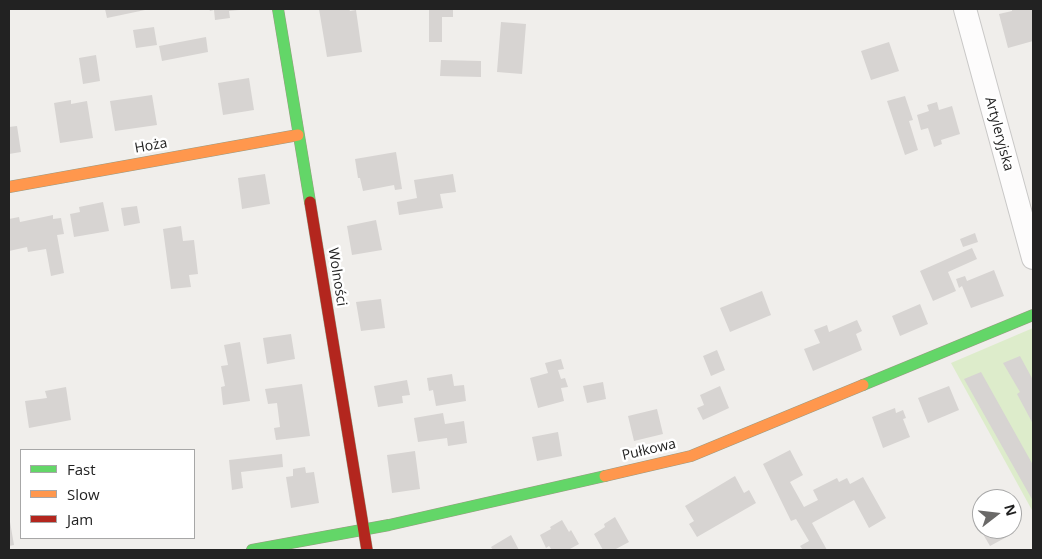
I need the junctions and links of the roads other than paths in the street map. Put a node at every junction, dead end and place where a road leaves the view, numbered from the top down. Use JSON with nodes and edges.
{"nodes":[{"id":1,"x":278,"y":9,"type":"edge"},
{"id":2,"x":965,"y":9,"type":"edge"},
{"id":3,"x":298,"y":134,"type":"junction"},
{"id":4,"x":9,"y":187,"type":"edge"},
{"id":5,"x":1033,"y":258,"type":"edge"},
{"id":6,"x":1033,"y":315,"type":"edge"},
{"id":7,"x":363,"y":530,"type":"junction"},
{"id":8,"x":252,"y":550,"type":"edge"},
{"id":9,"x":366,"y":550,"type":"edge"}],
"edges":[{"from":1,"to":3,"type":"street","name":"Wolności"},
{"from":2,"to":5,"type":"street","name":"Artyleryjska"},
{"from":3,"to":4,"type":"street","name":"Hoża"},
{"from":3,"to":7,"type":"street","name":"Wolności"},
{"from":6,"to":7,"type":"street","name":"Pułkowa"},
{"from":7,"to":8,"type":"street","name":"Pułkowa"},
{"from":7,"to":9,"type":"street","name":"Wolności"}]}
